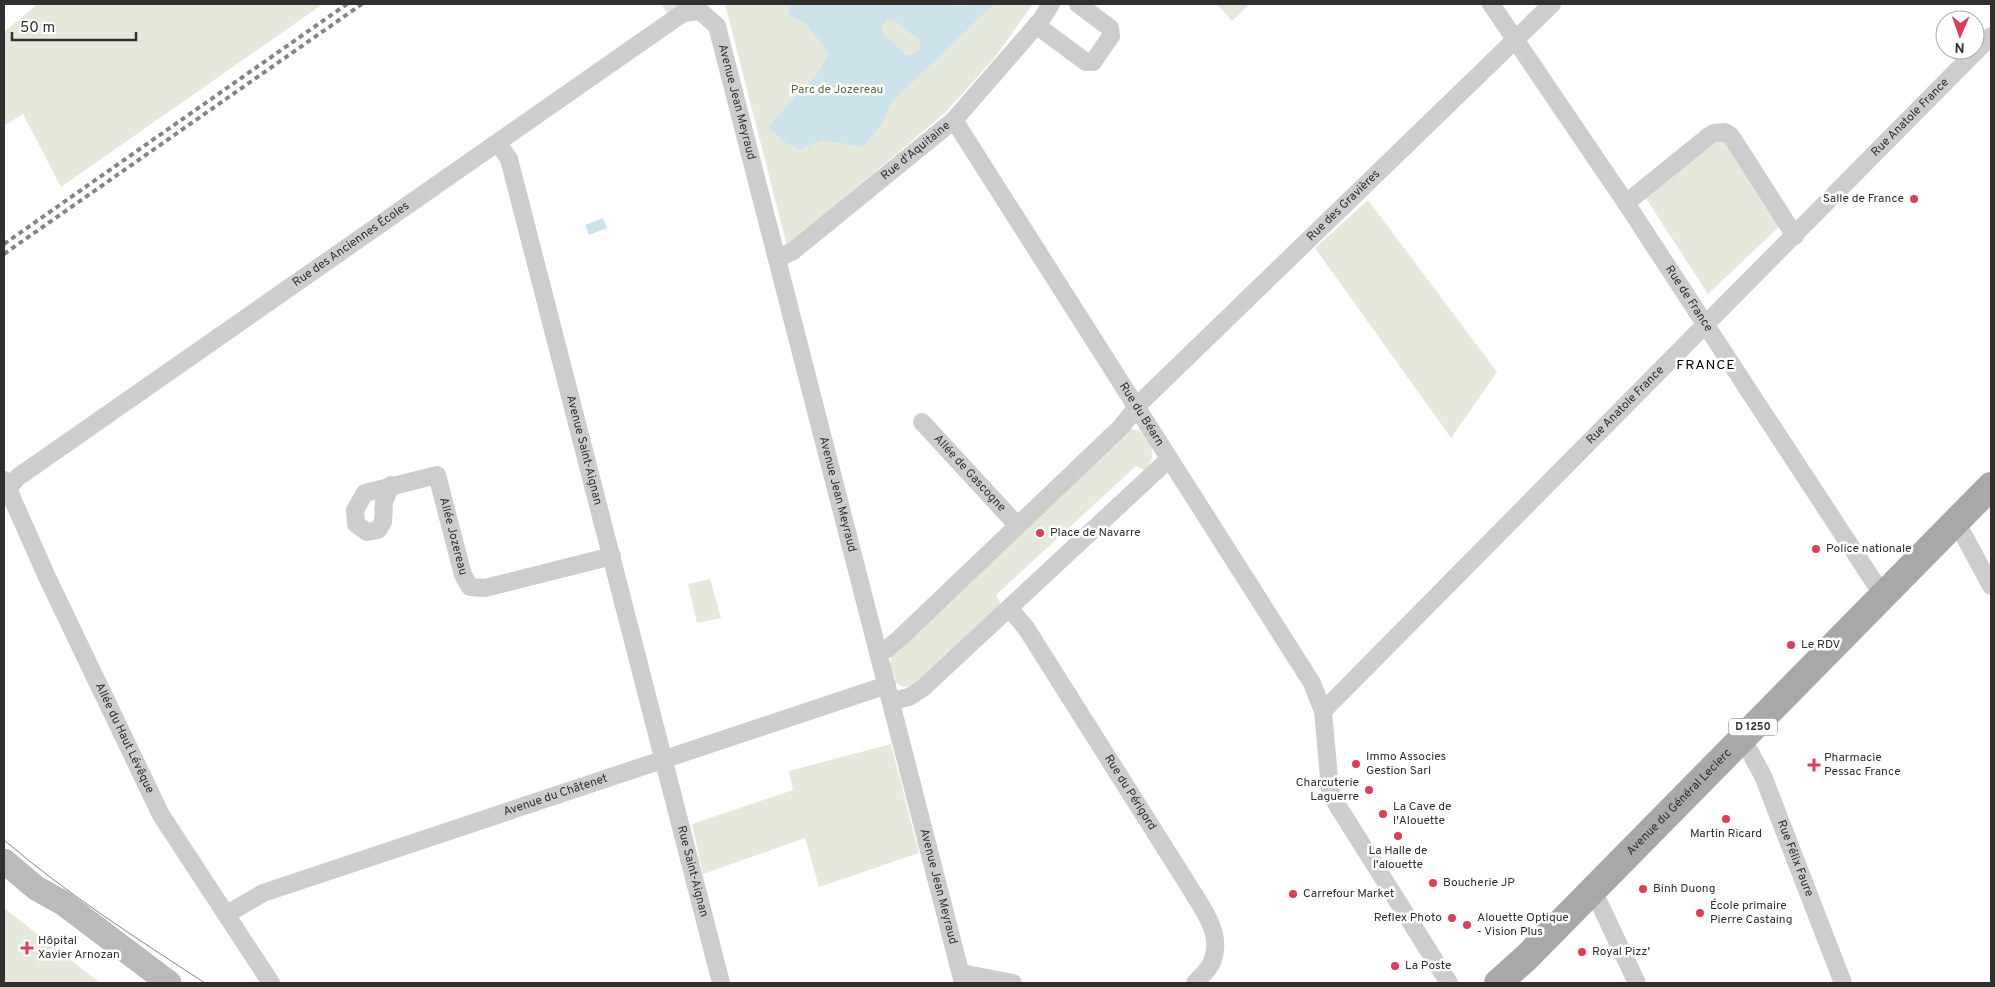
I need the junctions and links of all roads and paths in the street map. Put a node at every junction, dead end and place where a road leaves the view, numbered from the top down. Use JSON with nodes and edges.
{"nodes":[{"id":1,"x":1051,"y":4,"type":"edge"},
{"id":2,"x":1078,"y":4,"type":"edge"},
{"id":3,"x":1491,"y":4,"type":"edge"},
{"id":4,"x":1552,"y":4,"type":"edge"},
{"id":5,"x":700,"y":11,"type":"joint"},
{"id":6,"x":1036,"y":25,"type":"junction"},
{"id":7,"x":1991,"y":36,"type":"edge"},
{"id":8,"x":1515,"y":40,"type":"junction"},
{"id":9,"x":954,"y":120,"type":"junction"},
{"id":10,"x":498,"y":144,"type":"junction"},
{"id":11,"x":1626,"y":203,"type":"junction"},
{"id":12,"x":1795,"y":236,"type":"junction"},
{"id":13,"x":778,"y":258,"type":"junction"},
{"id":14,"x":1705,"y":326,"type":"junction"},
{"id":15,"x":1136,"y":407,"type":"junction"},
{"id":16,"x":922,"y":422,"type":"dead end"},
{"id":17,"x":1170,"y":459,"type":"junction"},
{"id":18,"x":6,"y":484,"type":"edge"},
{"id":19,"x":391,"y":486,"type":"dead end"},
{"id":20,"x":1991,"y":486,"type":"edge"},
{"id":21,"x":1954,"y":524,"type":"junction"},
{"id":22,"x":1017,"y":525,"type":"junction"},
{"id":23,"x":612,"y":556,"type":"junction"},
{"id":24,"x":1991,"y":586,"type":"edge"},
{"id":25,"x":1885,"y":593,"type":"junction"},
{"id":26,"x":1009,"y":608,"type":"junction"},
{"id":27,"x":879,"y":651,"type":"junction"},
{"id":28,"x":889,"y":693,"type":"junction"},
{"id":29,"x":1323,"y":711,"type":"junction"},
{"id":30,"x":1738,"y":741,"type":"junction"},
{"id":31,"x":664,"y":758,"type":"junction"},
{"id":32,"x":4,"y":861,"type":"edge"},
{"id":33,"x":36,"y":888,"type":"junction"},
{"id":34,"x":1593,"y":890,"type":"junction"},
{"id":35,"x":227,"y":914,"type":"junction"},
{"id":36,"x":962,"y":978,"type":"edge"},
{"id":37,"x":1506,"y":978,"type":"edge"},
{"id":38,"x":144,"y":983,"type":"edge"},
{"id":39,"x":169,"y":983,"type":"edge"},
{"id":40,"x":271,"y":983,"type":"edge"},
{"id":41,"x":718,"y":983,"type":"edge"},
{"id":42,"x":1013,"y":983,"type":"edge"},
{"id":43,"x":1195,"y":983,"type":"edge"},
{"id":44,"x":1449,"y":983,"type":"edge"},
{"id":45,"x":1637,"y":983,"type":"edge"},
{"id":46,"x":1843,"y":983,"type":"edge"}],
"edges":[{"from":1,"to":6,"type":"street","name":"Rue d'Aquitaine"},
{"from":2,"to":6,"type":"street"},
{"from":3,"to":8,"type":"street","name":"Rue de France"},
{"from":4,"to":8,"type":"street","name":"Rue des Gravières"},
{"from":5,"to":10,"type":"street","name":"Rue des Anciennes Écoles"},
{"from":5,"to":13,"type":"street","name":"Avenue Jean Meyraud"},
{"from":6,"to":9,"type":"street","name":"Rue d'Aquitaine"},
{"from":7,"to":12,"type":"street","name":"Rue Anatole France"},
{"from":8,"to":11,"type":"street","name":"Rue de France"},
{"from":8,"to":15,"type":"street","name":"Rue des Gravières"},
{"from":9,"to":13,"type":"street","name":"Rue d'Aquitaine"},
{"from":9,"to":15,"type":"street","name":"Rue du Béarn"},
{"from":10,"to":18,"type":"street","name":"Rue des Anciennes Écoles"},
{"from":10,"to":23,"type":"street","name":"Avenue Saint-Aignan"},
{"from":11,"to":12,"type":"street"},
{"from":11,"to":14,"type":"street","name":"Rue de France"},
{"from":12,"to":14,"type":"street","name":"Rue Anatole France"},
{"from":13,"to":27,"type":"street","name":"Avenue Jean Meyraud"},
{"from":14,"to":25,"type":"street","name":"Rue de France"},
{"from":14,"to":29,"type":"street","name":"Rue Anatole France"},
{"from":15,"to":17,"type":"street","name":"Rue du Béarn"},
{"from":15,"to":22,"type":"street"},
{"from":16,"to":22,"type":"street","name":"Allée de Gascogne"},
{"from":17,"to":26,"type":"street"},
{"from":17,"to":29,"type":"street","name":"Rue du Béarn"},
{"from":18,"to":35,"type":"street","name":"Allée du Haut Lévêque"},
{"from":19,"to":23,"type":"street","name":"Allée Jozereau"},
{"from":20,"to":21,"type":"main road","name":"Avenue du Général Leclerc","number":"D 1250"},
{"from":21,"to":24,"type":"street"},
{"from":21,"to":25,"type":"main road","name":"Avenue du Général Leclerc","number":"D 1250"},
{"from":22,"to":27,"type":"street"},
{"from":23,"to":31,"type":"street","name":"Avenue Saint-Aignan"},
{"from":25,"to":30,"type":"main road","name":"Avenue du Général Leclerc","number":"D 1250"},
{"from":26,"to":28,"type":"street"},
{"from":26,"to":43,"type":"street","name":"Rue du Périgord"},
{"from":27,"to":28,"type":"street","name":"Avenue Jean Meyraud"},
{"from":28,"to":31,"type":"street","name":"Avenue du Châtenet"},
{"from":28,"to":36,"type":"street","name":"Avenue Jean Meyraud"},
{"from":29,"to":44,"type":"street","name":"Rue du Béarn"},
{"from":30,"to":34,"type":"main road","name":"Avenue du Général Leclerc","number":"D 1250"},
{"from":30,"to":46,"type":"street","name":"Rue Félix Faure"},
{"from":31,"to":35,"type":"street","name":"Avenue du Châtenet"},
{"from":31,"to":41,"type":"street","name":"Rue Saint-Aignan"},
{"from":32,"to":33,"type":"main road"},
{"from":33,"to":38,"type":"main road"},
{"from":33,"to":39,"type":"main road"},
{"from":34,"to":37,"type":"main road","name":"Avenue du Général Leclerc","number":"D 1250"},
{"from":34,"to":45,"type":"street"},
{"from":35,"to":40,"type":"street","name":"Allée du Haut Lévêque"},
{"from":36,"to":42,"type":"street"}]}
